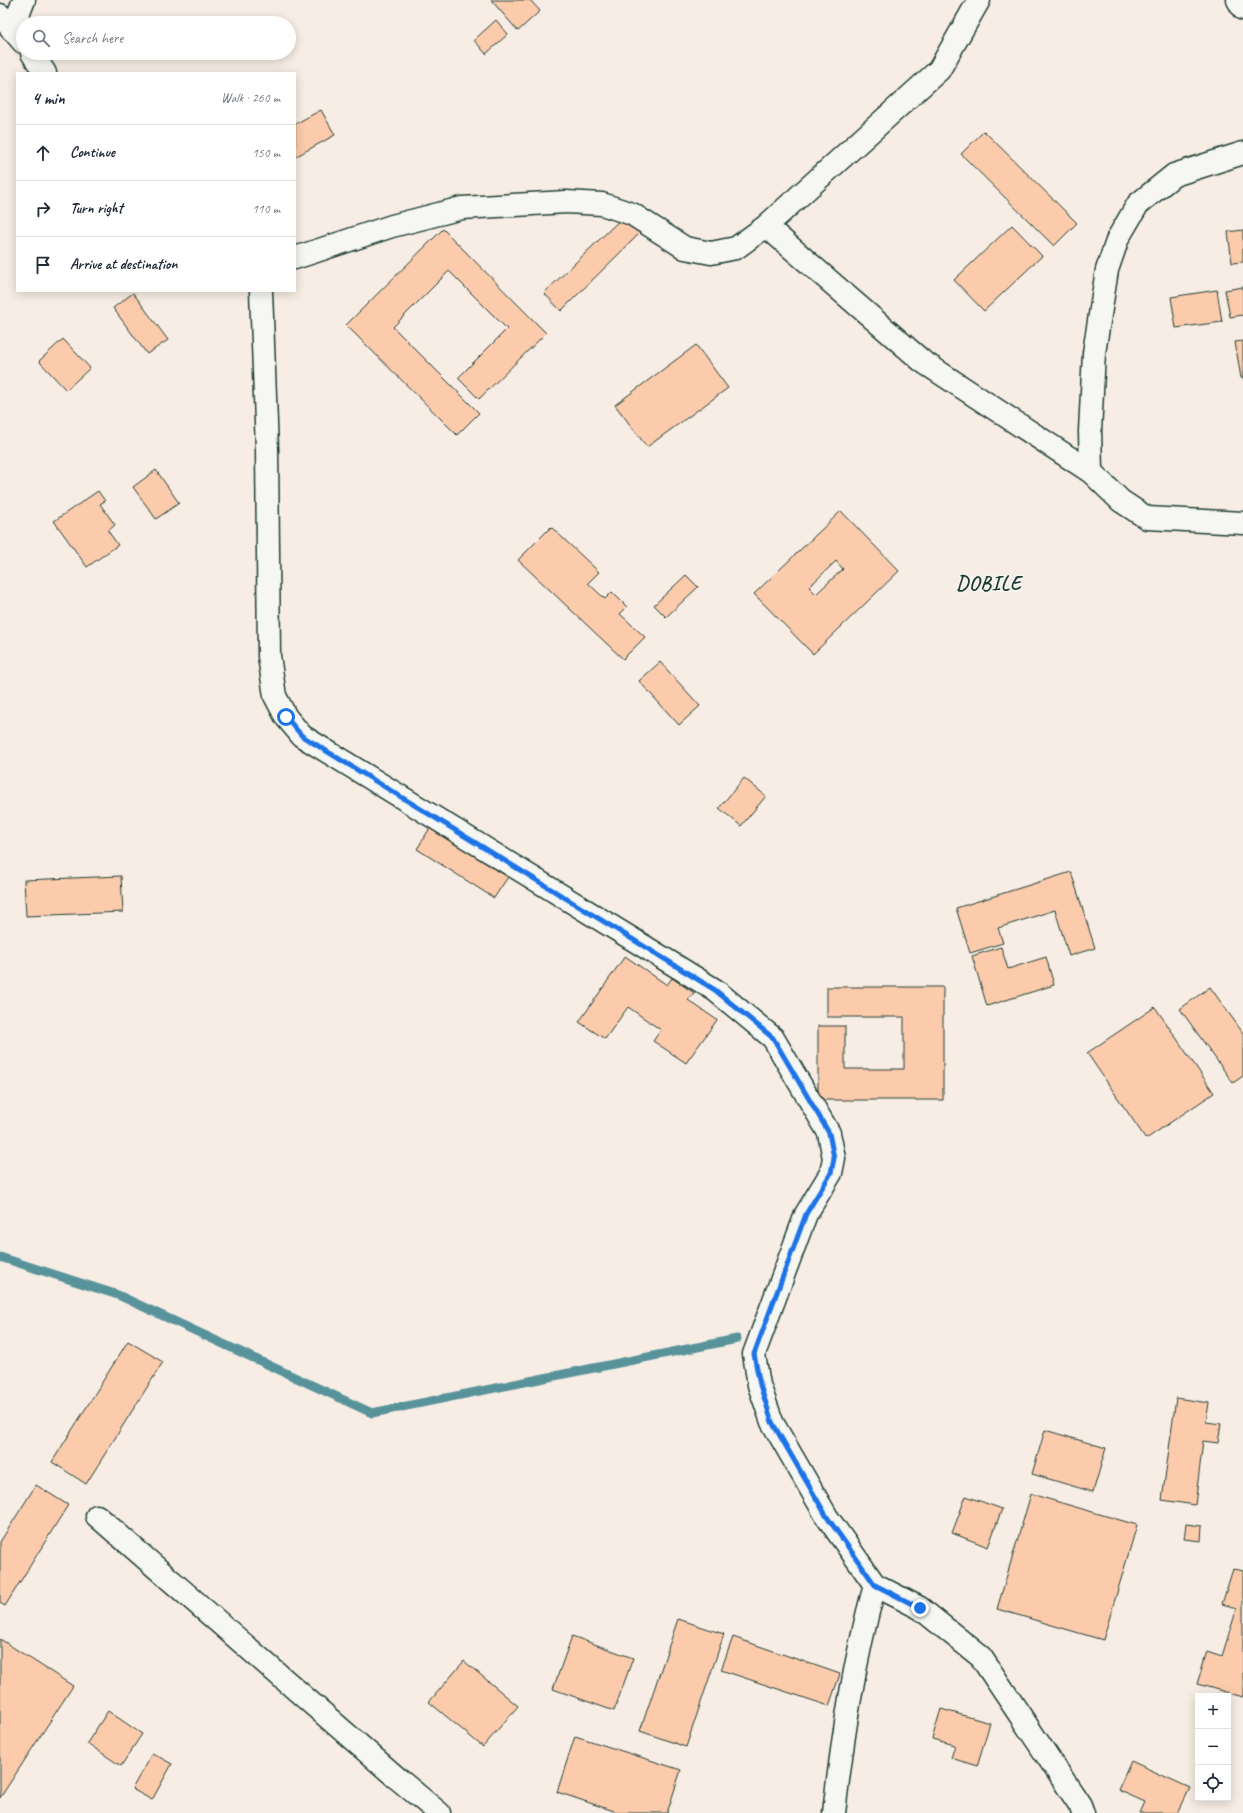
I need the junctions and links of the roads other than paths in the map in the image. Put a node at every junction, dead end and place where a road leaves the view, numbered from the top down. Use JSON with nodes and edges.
{"nodes":[{"id":1,"x":24,"y":0,"type":"edge"},
{"id":2,"x":980,"y":0,"type":"edge"},
{"id":3,"x":1238,"y":0,"type":"edge"},
{"id":4,"x":1243,"y":9,"type":"edge"},
{"id":5,"x":9,"y":30,"type":"edge"},
{"id":6,"x":37,"y":60,"type":"edge"},
{"id":7,"x":44,"y":72,"type":"edge"},
{"id":8,"x":1243,"y":153,"type":"edge"},
{"id":9,"x":766,"y":226,"type":"junction"},
{"id":10,"x":296,"y":258,"type":"edge"},
{"id":11,"x":261,"y":292,"type":"edge"},
{"id":12,"x":1091,"y":472,"type":"junction"},
{"id":13,"x":1243,"y":523,"type":"edge"},
{"id":14,"x":97,"y":1516,"type":"dead end"},
{"id":15,"x":875,"y":1585,"type":"junction"},
{"id":16,"x":439,"y":1813,"type":"edge"},
{"id":17,"x":834,"y":1813,"type":"edge"},
{"id":18,"x":1083,"y":1813,"type":"edge"}],
"edges":[{"from":1,"to":5,"type":"street"},
{"from":2,"to":9,"type":"street"},
{"from":3,"to":4,"type":"street"},
{"from":6,"to":7,"type":"street"},
{"from":8,"to":12,"type":"street"},
{"from":9,"to":10,"type":"street"},
{"from":9,"to":12,"type":"street"},
{"from":11,"to":15,"type":"street"},
{"from":12,"to":13,"type":"street"},
{"from":14,"to":16,"type":"street"},
{"from":15,"to":17,"type":"street"},
{"from":15,"to":18,"type":"street"}]}
